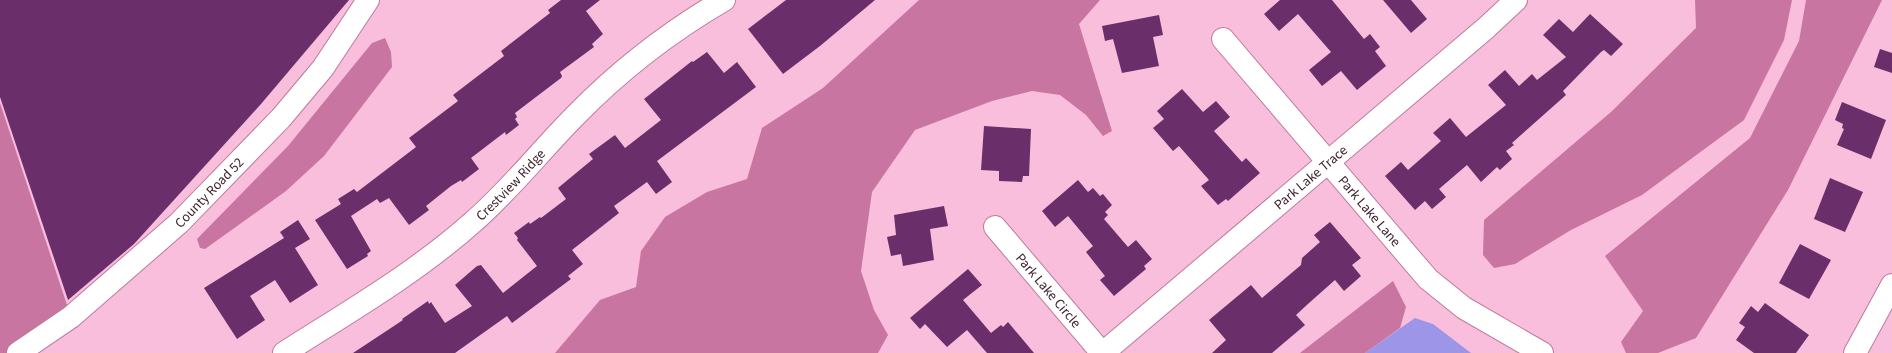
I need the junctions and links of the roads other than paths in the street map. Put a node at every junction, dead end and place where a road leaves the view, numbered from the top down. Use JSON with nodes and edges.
{"nodes":[{"id":1,"x":368,"y":0,"type":"edge"},
{"id":2,"x":724,"y":0,"type":"edge"},
{"id":3,"x":1516,"y":0,"type":"edge"},
{"id":4,"x":1223,"y":39,"type":"dead end"},
{"id":5,"x":1328,"y":163,"type":"junction"},
{"id":6,"x":995,"y":227,"type":"dead end"},
{"id":7,"x":1892,"y":285,"type":"edge"},
{"id":8,"x":18,"y":353,"type":"edge"},
{"id":9,"x":284,"y":353,"type":"edge"},
{"id":10,"x":1102,"y":353,"type":"edge"},
{"id":11,"x":1542,"y":353,"type":"edge"},
{"id":12,"x":1855,"y":353,"type":"edge"}],
"edges":[{"from":1,"to":8,"type":"street","name":"County Road 52"},
{"from":2,"to":9,"type":"street","name":"Crestview Ridge"},
{"from":3,"to":5,"type":"street","name":"Park Lake Trace"},
{"from":4,"to":5,"type":"street","name":"Park Lake Lane"},
{"from":5,"to":10,"type":"street","name":"Park Lake Trace"},
{"from":5,"to":11,"type":"street","name":"Park Lake Lane"},
{"from":6,"to":10,"type":"street","name":"Park Lake Circle"},
{"from":7,"to":12,"type":"street"}]}
